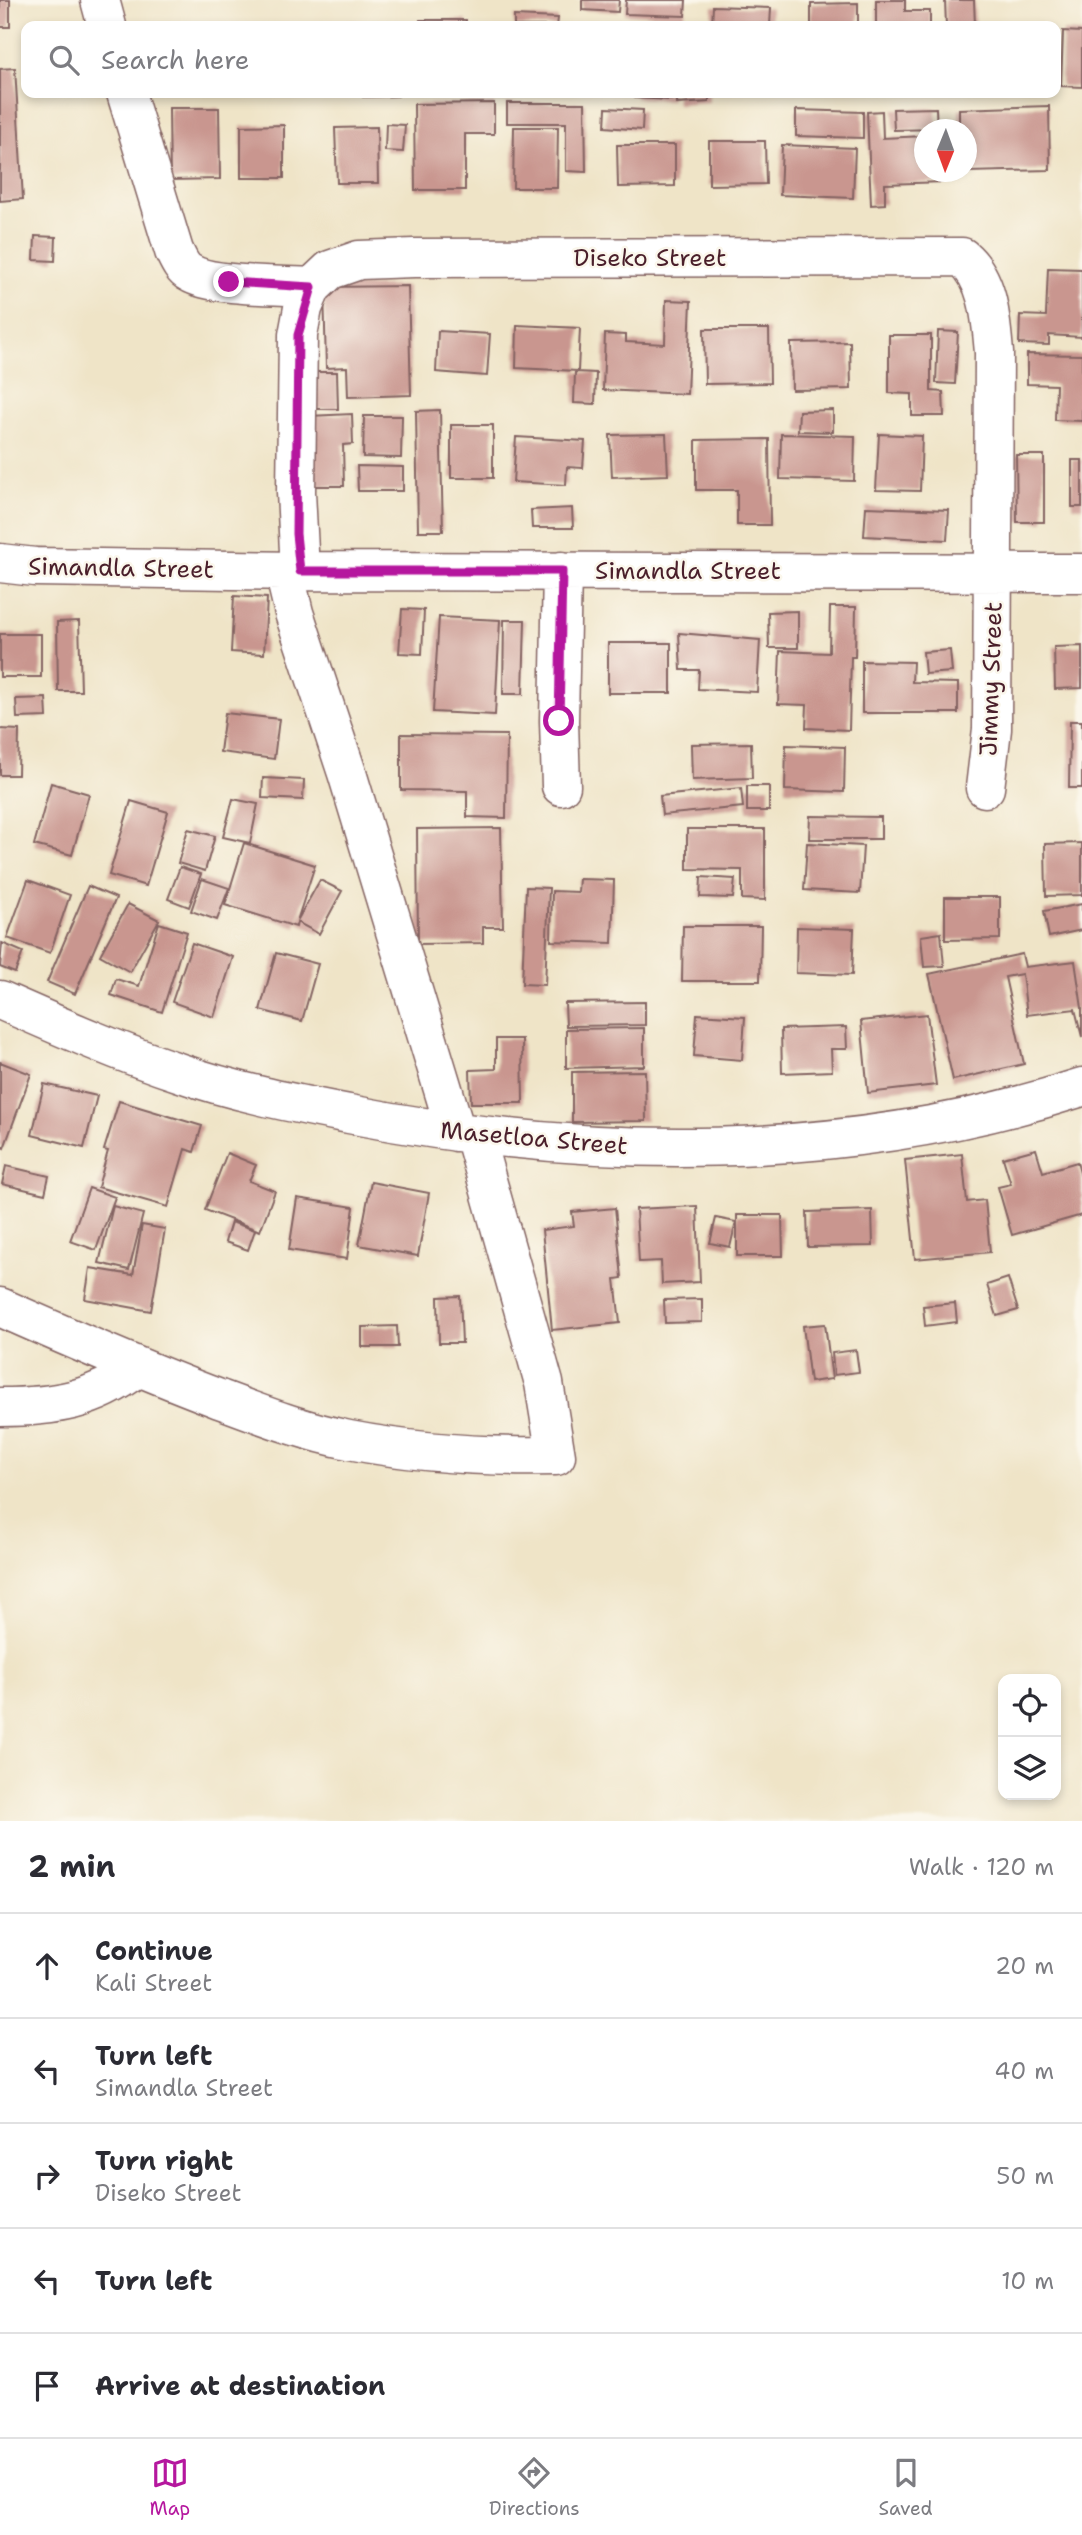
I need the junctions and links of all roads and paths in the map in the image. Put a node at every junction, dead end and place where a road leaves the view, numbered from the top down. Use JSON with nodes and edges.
{"nodes":[{"id":1,"x":100,"y":0,"type":"edge"},
{"id":2,"x":106,"y":21,"type":"edge"},
{"id":3,"x":128,"y":98,"type":"edge"},
{"id":4,"x":312,"y":287,"type":"junction"},
{"id":5,"x":0,"y":563,"type":"edge"},
{"id":6,"x":292,"y":571,"type":"junction"},
{"id":7,"x":562,"y":571,"type":"junction"},
{"id":8,"x":995,"y":571,"type":"junction"},
{"id":9,"x":1082,"y":573,"type":"edge"},
{"id":10,"x":561,"y":786,"type":"dead end"},
{"id":11,"x":985,"y":788,"type":"dead end"},
{"id":12,"x":0,"y":1000,"type":"edge"},
{"id":13,"x":1082,"y":1087,"type":"edge"},
{"id":14,"x":465,"y":1133,"type":"junction"},
{"id":15,"x":0,"y":1307,"type":"edge"},
{"id":16,"x":137,"y":1367,"type":"junction"},
{"id":17,"x":0,"y":1407,"type":"edge"}],
"edges":[{"from":1,"to":2,"type":"street"},
{"from":3,"to":4,"type":"street"},
{"from":4,"to":6,"type":"street"},
{"from":4,"to":8,"type":"street","name":"Diseko Street"},
{"from":5,"to":6,"type":"street","name":"Simandla Street"},
{"from":6,"to":7,"type":"street","name":"Simandla Street"},
{"from":6,"to":14,"type":"street"},
{"from":7,"to":8,"type":"street","name":"Simandla Street"},
{"from":7,"to":10,"type":"street"},
{"from":8,"to":9,"type":"street","name":"Simandla Street"},
{"from":8,"to":11,"type":"street","name":"Jimmy Street"},
{"from":12,"to":14,"type":"street","name":"Masetloa Street"},
{"from":13,"to":14,"type":"street","name":"Masetloa Street"},
{"from":14,"to":16,"type":"street"},
{"from":15,"to":16,"type":"street"},
{"from":16,"to":17,"type":"street"}]}
